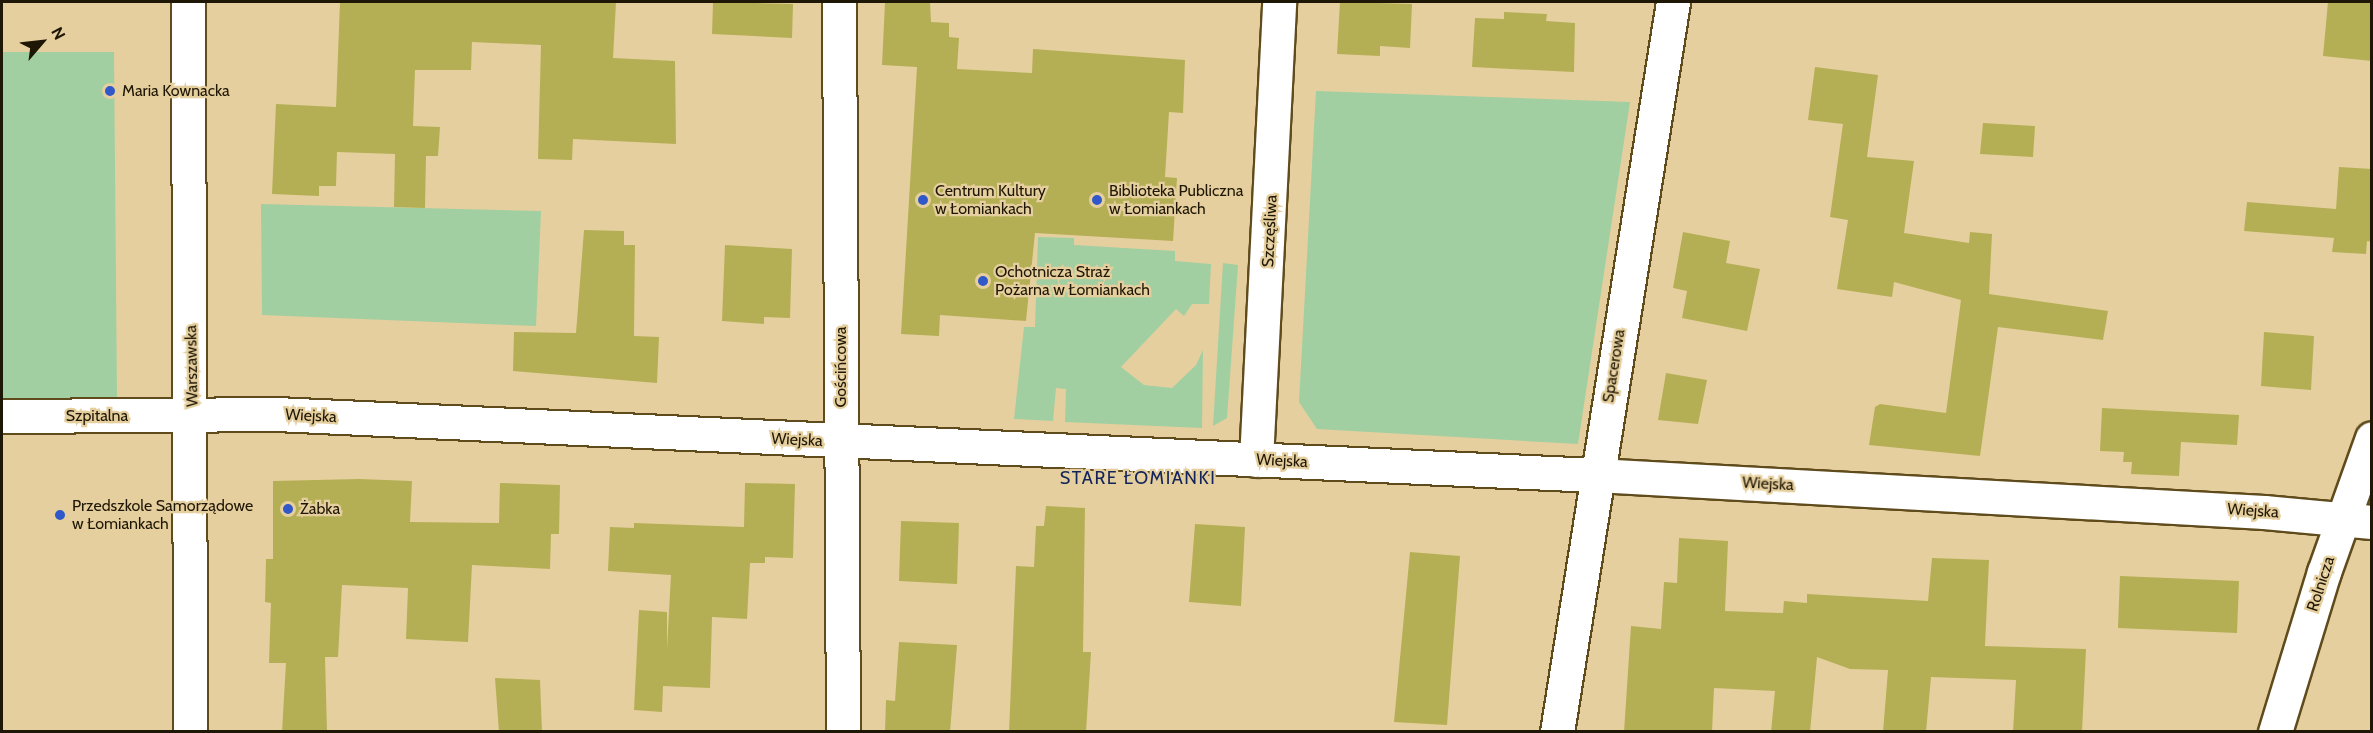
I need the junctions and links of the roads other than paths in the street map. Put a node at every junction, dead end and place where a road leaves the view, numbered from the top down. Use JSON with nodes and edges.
{"nodes":[{"id":1,"x":188,"y":2,"type":"edge"},
{"id":2,"x":839,"y":2,"type":"edge"},
{"id":3,"x":1279,"y":2,"type":"edge"},
{"id":4,"x":1673,"y":2,"type":"edge"},
{"id":5,"x":193,"y":415,"type":"junction"},
{"id":6,"x":2,"y":416,"type":"edge"},
{"id":7,"x":2372,"y":438,"type":"edge"},
{"id":8,"x":841,"y":442,"type":"junction"},
{"id":9,"x":1256,"y":460,"type":"junction"},
{"id":10,"x":1596,"y":475,"type":"junction"},
{"id":11,"x":2357,"y":521,"type":"edge"},
{"id":12,"x":190,"y":732,"type":"edge"},
{"id":13,"x":843,"y":732,"type":"edge"},
{"id":14,"x":1557,"y":732,"type":"edge"},
{"id":15,"x":2275,"y":732,"type":"edge"}],
"edges":[{"from":1,"to":5,"type":"street","name":"Warszawska"},
{"from":2,"to":8,"type":"street","name":"Gościńcowa"},
{"from":3,"to":9,"type":"street","name":"Szczęśliwa"},
{"from":4,"to":10,"type":"street","name":"Spacerowa"},
{"from":5,"to":6,"type":"street","name":"Szpitalna"},
{"from":5,"to":8,"type":"street","name":"Wiejska"},
{"from":5,"to":12,"type":"street","name":"Warszawska"},
{"from":7,"to":11,"type":"street","name":"Rolnicza"},
{"from":8,"to":9,"type":"street","name":"Wiejska"},
{"from":8,"to":13,"type":"street","name":"Gościńcowa"},
{"from":9,"to":10,"type":"street","name":"Wiejska"},
{"from":10,"to":11,"type":"street","name":"Wiejska"},
{"from":10,"to":14,"type":"street","name":"Spacerowa"},
{"from":11,"to":15,"type":"street","name":"Rolnicza"}]}
